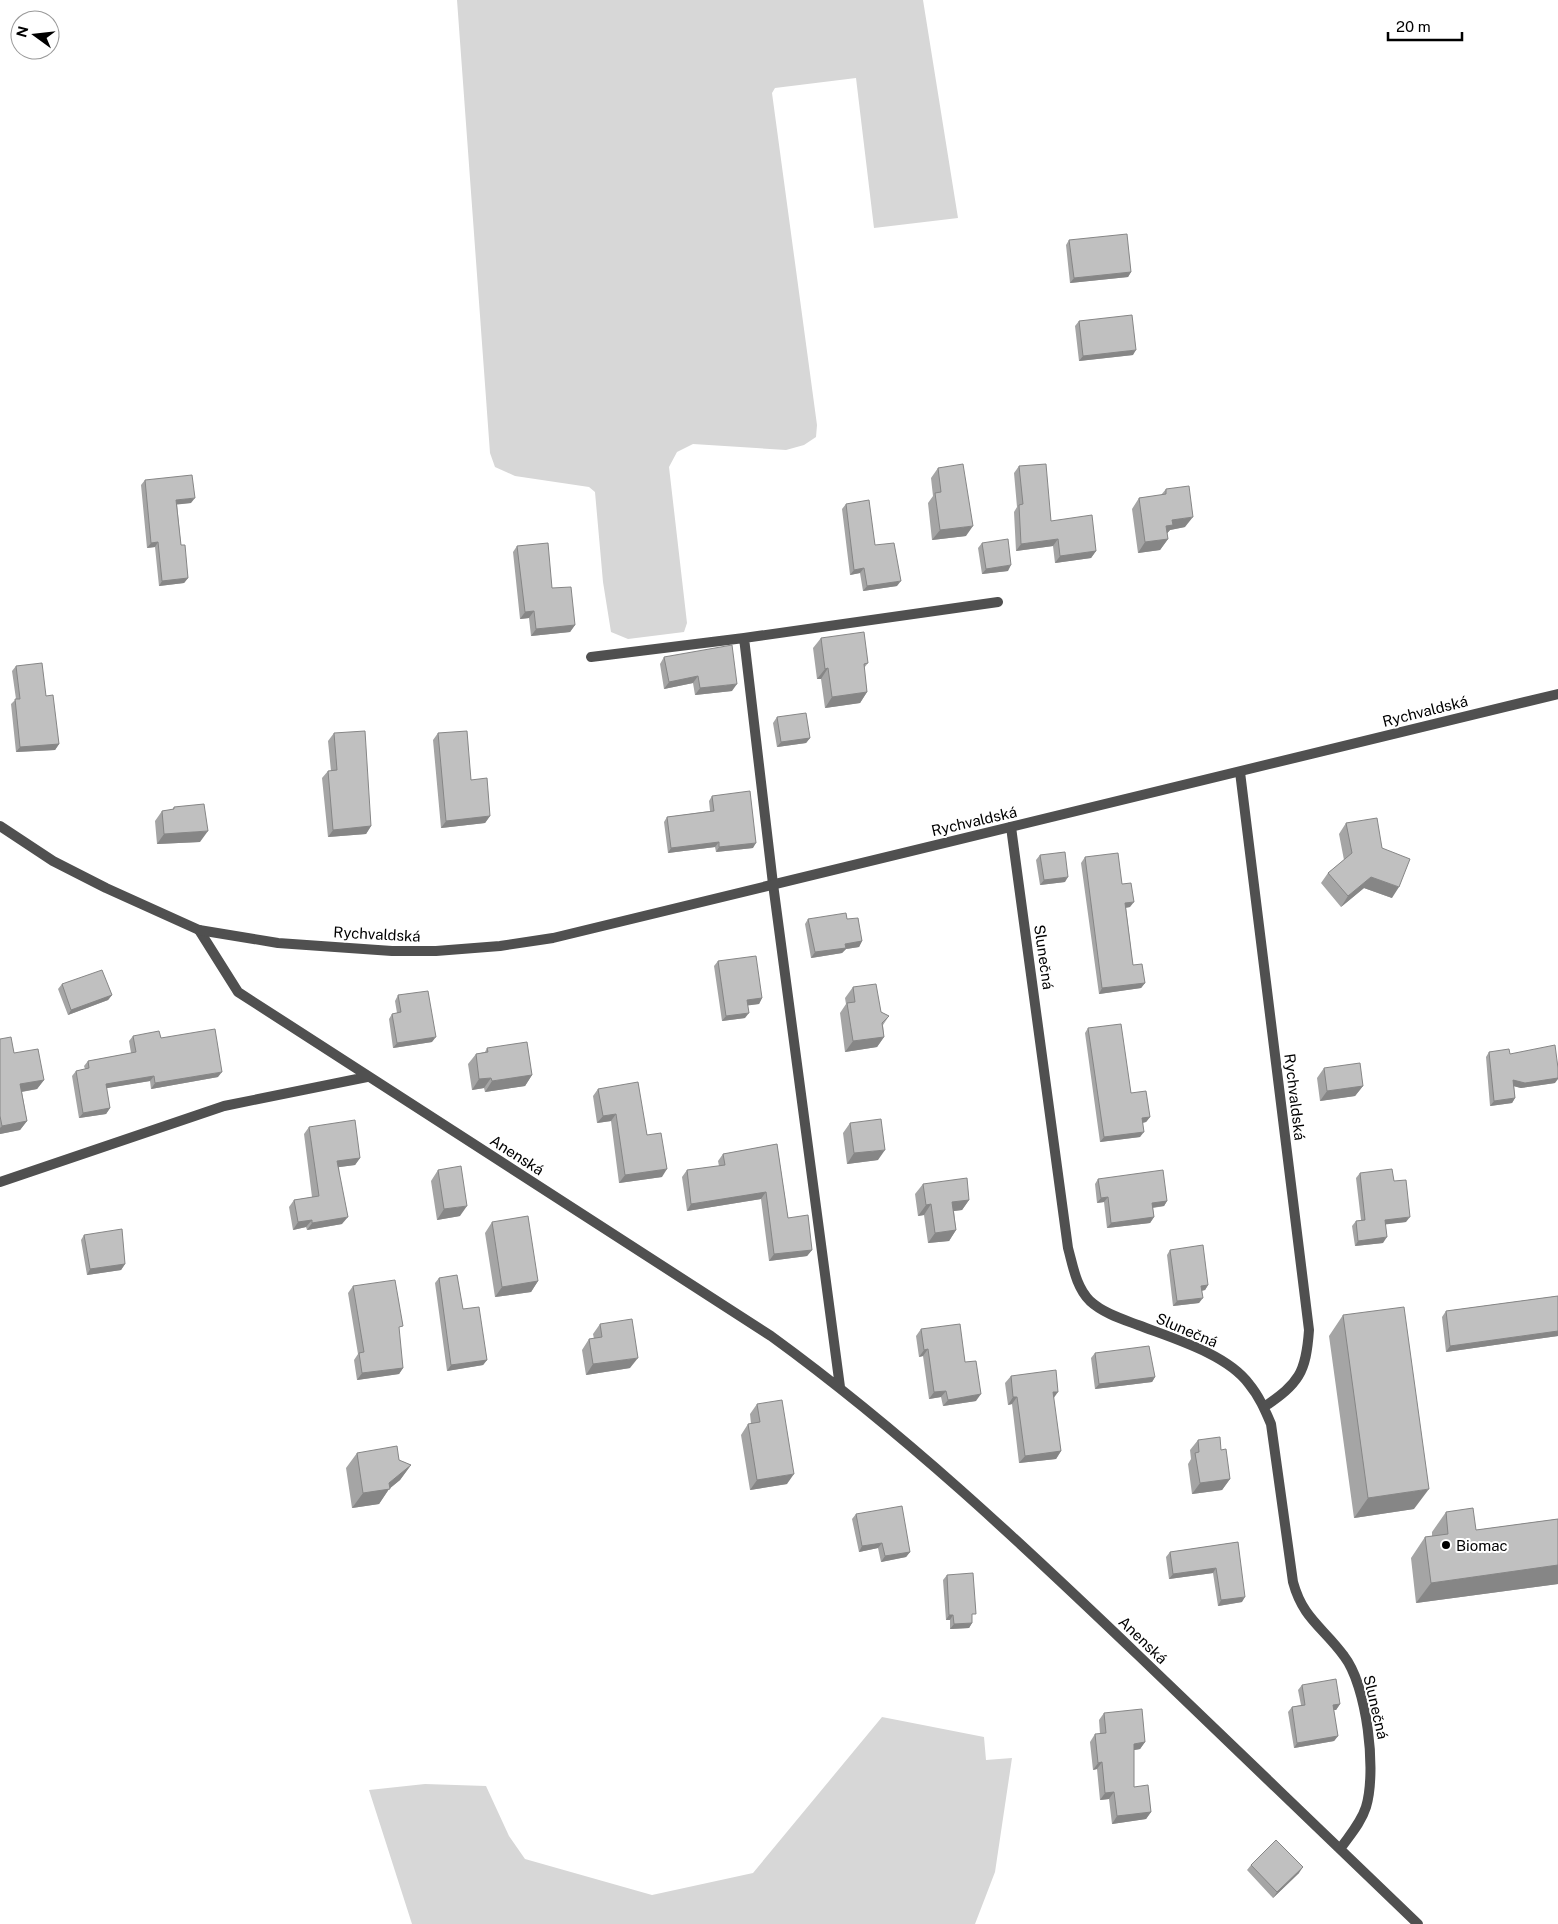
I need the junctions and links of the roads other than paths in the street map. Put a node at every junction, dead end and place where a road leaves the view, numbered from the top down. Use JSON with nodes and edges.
{"nodes":[{"id":1,"x":998,"y":602,"type":"dead end"},
{"id":2,"x":744,"y":638,"type":"junction"},
{"id":3,"x":591,"y":657,"type":"dead end"},
{"id":4,"x":1558,"y":694,"type":"edge"},
{"id":5,"x":1240,"y":772,"type":"junction"},
{"id":6,"x":0,"y":826,"type":"edge"},
{"id":7,"x":1011,"y":827,"type":"junction"},
{"id":8,"x":773,"y":884,"type":"junction"},
{"id":9,"x":199,"y":930,"type":"junction"},
{"id":10,"x":368,"y":1077,"type":"junction"},
{"id":11,"x":0,"y":1182,"type":"edge"},
{"id":12,"x":840,"y":1387,"type":"junction"},
{"id":13,"x":1264,"y":1407,"type":"junction"},
{"id":14,"x":1340,"y":1849,"type":"junction"},
{"id":15,"x":1418,"y":1924,"type":"edge"}],
"edges":[{"from":1,"to":2,"type":"street"},
{"from":2,"to":3,"type":"street"},
{"from":2,"to":8,"type":"street"},
{"from":4,"to":5,"type":"street","name":"Rychvaldská"},
{"from":5,"to":7,"type":"street","name":"Rychvaldská"},
{"from":5,"to":13,"type":"street","name":"Rychvaldská"},
{"from":6,"to":9,"type":"street","name":"Rychvaldská"},
{"from":7,"to":8,"type":"street","name":"Rychvaldská"},
{"from":7,"to":13,"type":"street","name":"Slunečná"},
{"from":8,"to":9,"type":"street","name":"Rychvaldská"},
{"from":8,"to":12,"type":"street"},
{"from":9,"to":10,"type":"street","name":"Anenská"},
{"from":10,"to":11,"type":"street"},
{"from":10,"to":12,"type":"street","name":"Anenská"},
{"from":12,"to":14,"type":"street","name":"Anenská"},
{"from":13,"to":14,"type":"street","name":"Slunečná"},
{"from":14,"to":15,"type":"street","name":"Anenská"}]}
